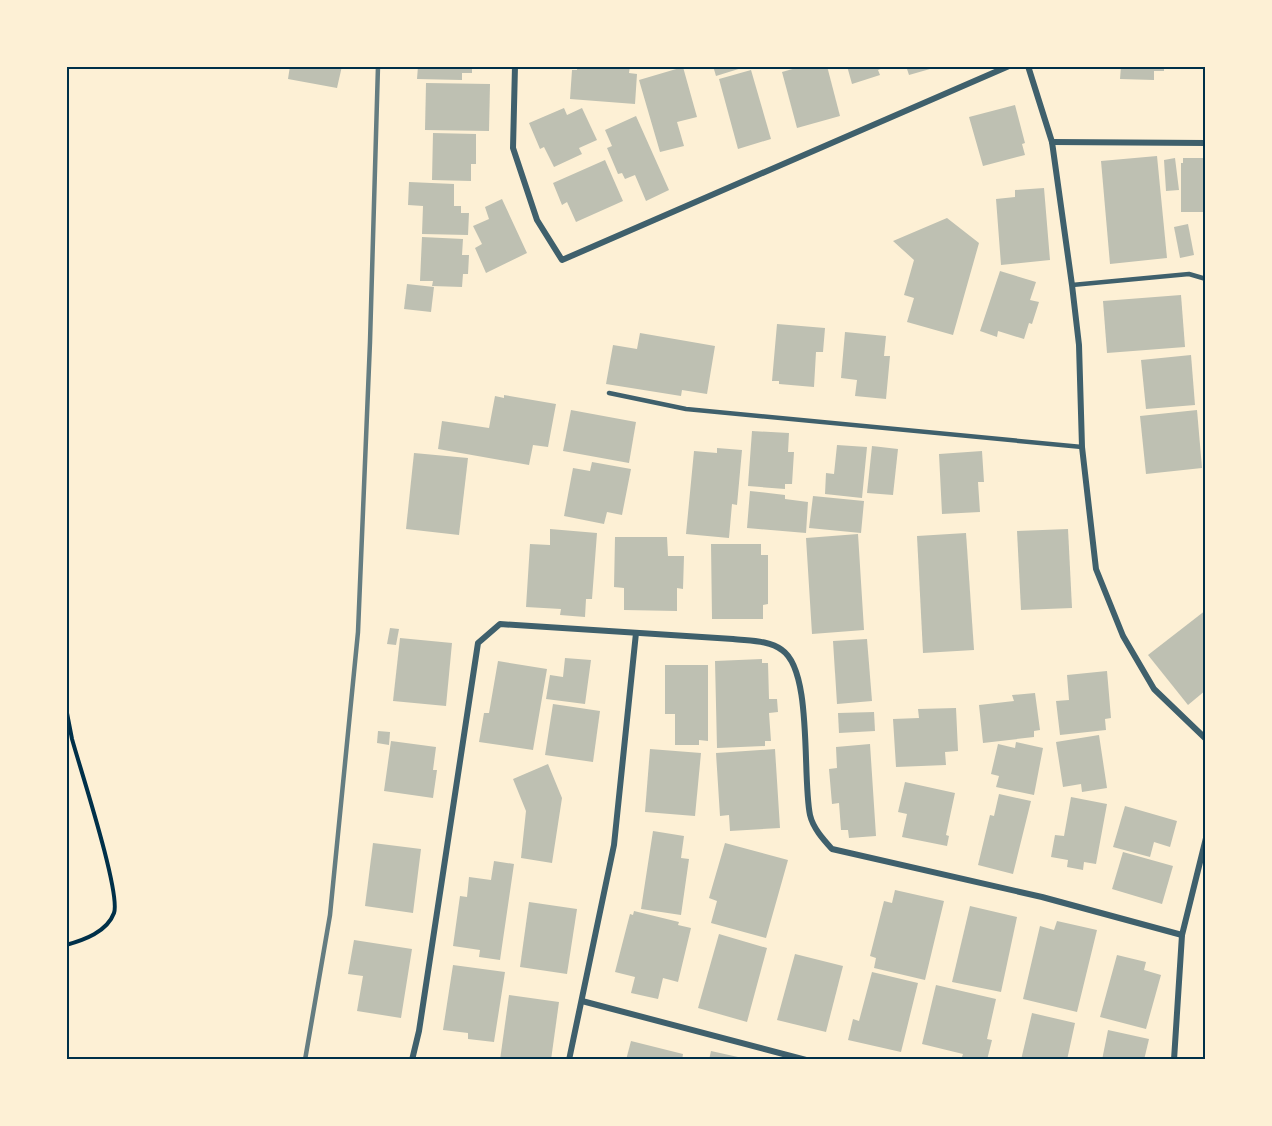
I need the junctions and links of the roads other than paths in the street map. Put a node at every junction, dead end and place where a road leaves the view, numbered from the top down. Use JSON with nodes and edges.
{"nodes":[{"id":1,"x":515,"y":66,"type":"edge"},
{"id":2,"x":1009,"y":66,"type":"edge"},
{"id":3,"x":1028,"y":66,"type":"edge"},
{"id":4,"x":1052,"y":141,"type":"junction"},
{"id":5,"x":1206,"y":143,"type":"edge"},
{"id":6,"x":1206,"y":279,"type":"edge"},
{"id":7,"x":1072,"y":285,"type":"junction"},
{"id":8,"x":609,"y":393,"type":"dead end"},
{"id":9,"x":1082,"y":447,"type":"junction"},
{"id":10,"x":636,"y":633,"type":"junction"},
{"id":11,"x":1206,"y":739,"type":"edge"},
{"id":12,"x":1206,"y":838,"type":"edge"},
{"id":13,"x":1182,"y":935,"type":"junction"},
{"id":14,"x":582,"y":1001,"type":"junction"},
{"id":15,"x":412,"y":1060,"type":"edge"},
{"id":16,"x":568,"y":1060,"type":"edge"},
{"id":17,"x":806,"y":1060,"type":"edge"},
{"id":18,"x":1174,"y":1060,"type":"edge"}],
"edges":[{"from":1,"to":2,"type":"street"},
{"from":3,"to":4,"type":"street"},
{"from":4,"to":5,"type":"street"},
{"from":4,"to":7,"type":"street"},
{"from":6,"to":7,"type":"lane"},
{"from":7,"to":9,"type":"street"},
{"from":8,"to":9,"type":"lane"},
{"from":9,"to":11,"type":"street"},
{"from":10,"to":13,"type":"street"},
{"from":10,"to":14,"type":"street"},
{"from":10,"to":15,"type":"street"},
{"from":12,"to":13,"type":"street"},
{"from":13,"to":18,"type":"street"},
{"from":14,"to":16,"type":"street"},
{"from":14,"to":17,"type":"street"}]}
